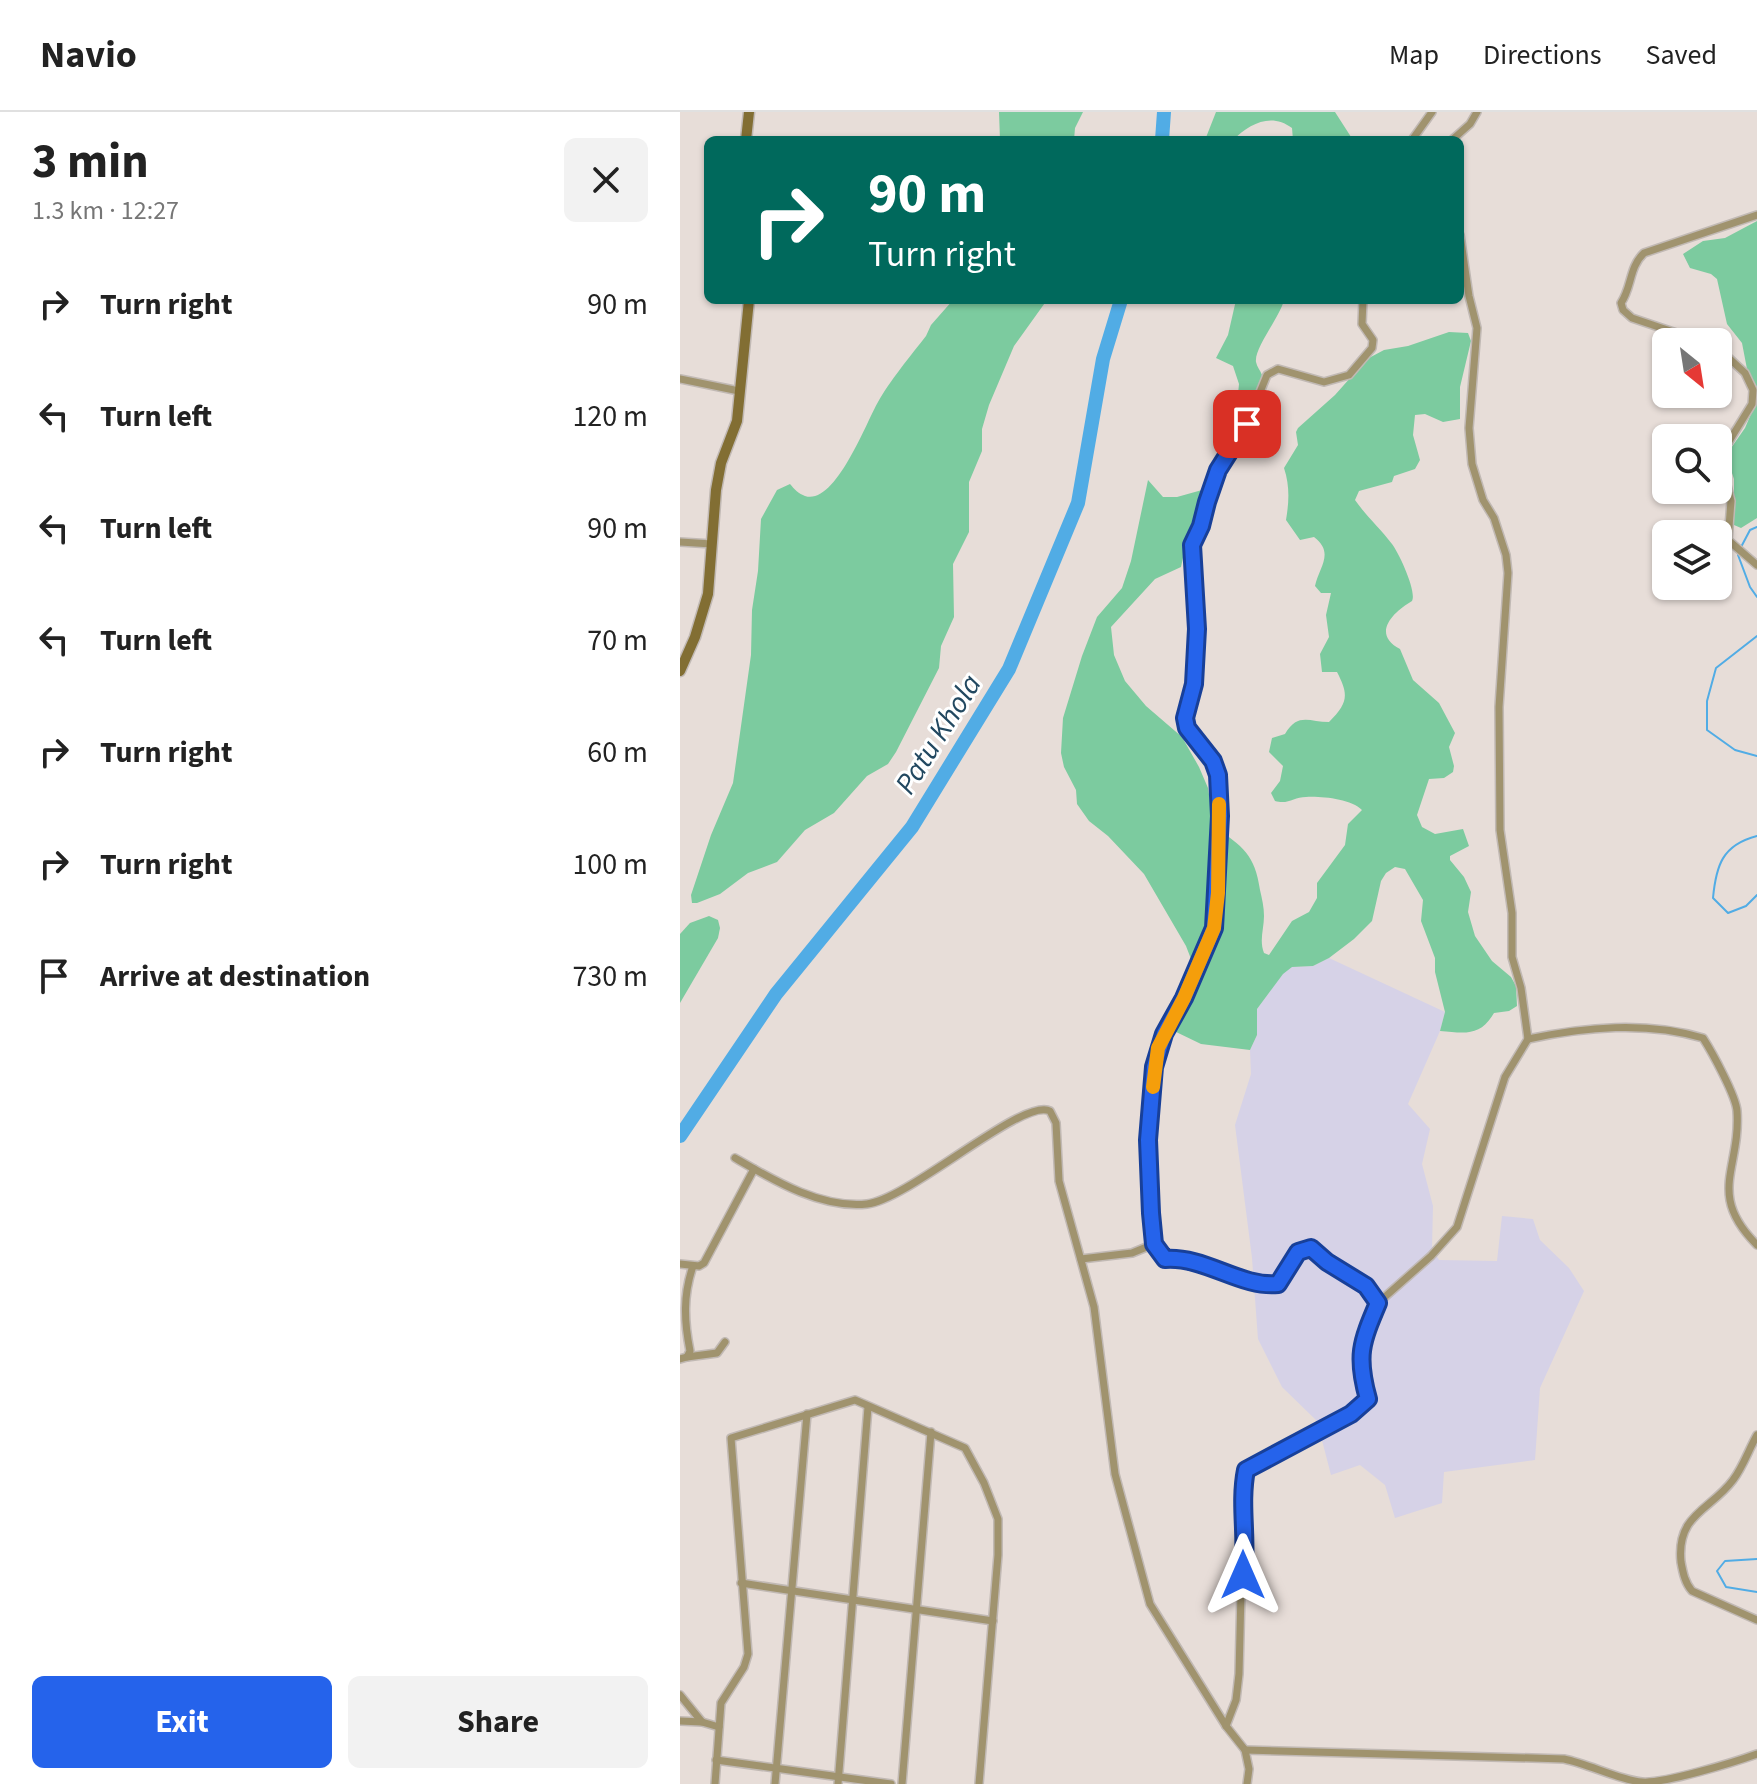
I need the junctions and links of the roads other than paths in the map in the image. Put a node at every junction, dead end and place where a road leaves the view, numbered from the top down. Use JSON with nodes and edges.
{"nodes":[{"id":1,"x":749,"y":112,"type":"edge"},
{"id":2,"x":1432,"y":112,"type":"edge"},
{"id":3,"x":1477,"y":112,"type":"edge"},
{"id":4,"x":746,"y":136,"type":"edge"},
{"id":5,"x":1415,"y":136,"type":"edge"},
{"id":6,"x":1456,"y":136,"type":"edge"},
{"id":7,"x":1757,"y":215,"type":"edge"},
{"id":8,"x":1464,"y":262,"type":"edge"},
{"id":9,"x":749,"y":304,"type":"edge"},
{"id":10,"x":1363,"y":304,"type":"edge"},
{"id":11,"x":1662,"y":328,"type":"edge"},
{"id":12,"x":1732,"y":361,"type":"edge"},
{"id":13,"x":680,"y":379,"type":"edge"},
{"id":14,"x":739,"y":391,"type":"junction"},
{"id":15,"x":680,"y":542,"type":"edge"},
{"id":16,"x":712,"y":544,"type":"junction"},
{"id":17,"x":1755,"y":562,"type":"edge"},
{"id":18,"x":683,"y":660,"type":"edge"},
{"id":19,"x":680,"y":671,"type":"edge"},
{"id":20,"x":1528,"y":1039,"type":"junction"},
{"id":21,"x":735,"y":1158,"type":"dead end"},
{"id":22,"x":754,"y":1169,"type":"junction"},
{"id":23,"x":1154,"y":1244,"type":"junction"},
{"id":24,"x":1757,"y":1245,"type":"edge"},
{"id":25,"x":1081,"y":1259,"type":"junction"},
{"id":26,"x":680,"y":1264,"type":"edge"},
{"id":27,"x":693,"y":1266,"type":"junction"},
{"id":28,"x":1378,"y":1303,"type":"junction"},
{"id":29,"x":725,"y":1342,"type":"dead end"},
{"id":30,"x":683,"y":1358,"type":"edge"},
{"id":31,"x":868,"y":1407,"type":"junction"},
{"id":32,"x":807,"y":1414,"type":"junction"},
{"id":33,"x":931,"y":1432,"type":"junction"},
{"id":34,"x":1757,"y":1435,"type":"edge"},
{"id":35,"x":741,"y":1583,"type":"junction"},
{"id":36,"x":792,"y":1592,"type":"junction"},
{"id":37,"x":853,"y":1601,"type":"junction"},
{"id":38,"x":918,"y":1611,"type":"junction"},
{"id":39,"x":1757,"y":1620,"type":"edge"},
{"id":40,"x":993,"y":1621,"type":"junction"},
{"id":41,"x":680,"y":1695,"type":"edge"},
{"id":42,"x":680,"y":1721,"type":"edge"},
{"id":43,"x":702,"y":1722,"type":"junction"},
{"id":44,"x":1226,"y":1726,"type":"junction"},
{"id":45,"x":719,"y":1727,"type":"junction"},
{"id":46,"x":1245,"y":1750,"type":"junction"},
{"id":47,"x":1757,"y":1754,"type":"edge"},
{"id":48,"x":716,"y":1760,"type":"junction"},
{"id":49,"x":776,"y":1767,"type":"junction"},
{"id":50,"x":838,"y":1781,"type":"edge"},
{"id":51,"x":715,"y":1784,"type":"edge"},
{"id":52,"x":775,"y":1784,"type":"edge"},
{"id":53,"x":891,"y":1784,"type":"edge"},
{"id":54,"x":902,"y":1784,"type":"edge"},
{"id":55,"x":979,"y":1784,"type":"edge"},
{"id":56,"x":1247,"y":1784,"type":"edge"}],
"edges":[{"from":1,"to":4,"type":"street"},
{"from":2,"to":5,"type":"street"},
{"from":3,"to":6,"type":"street"},
{"from":7,"to":11,"type":"street"},
{"from":8,"to":20,"type":"street"},
{"from":9,"to":14,"type":"street"},
{"from":10,"to":23,"type":"street"},
{"from":12,"to":17,"type":"street"},
{"from":13,"to":14,"type":"street"},
{"from":14,"to":16,"type":"street"},
{"from":15,"to":16,"type":"street"},
{"from":16,"to":18,"type":"street"},
{"from":18,"to":19,"type":"street"},
{"from":20,"to":24,"type":"street"},
{"from":20,"to":28,"type":"street"},
{"from":21,"to":22,"type":"street"},
{"from":22,"to":25,"type":"street"},
{"from":22,"to":27,"type":"street"},
{"from":23,"to":25,"type":"street"},
{"from":23,"to":28,"type":"street"},
{"from":25,"to":44,"type":"street"},
{"from":26,"to":27,"type":"street"},
{"from":27,"to":30,"type":"street"},
{"from":28,"to":44,"type":"street"},
{"from":29,"to":30,"type":"street"},
{"from":31,"to":32,"type":"street"},
{"from":31,"to":33,"type":"street"},
{"from":31,"to":37,"type":"street"},
{"from":32,"to":35,"type":"street"},
{"from":32,"to":36,"type":"street"},
{"from":33,"to":38,"type":"street"},
{"from":33,"to":40,"type":"street"},
{"from":34,"to":39,"type":"street"},
{"from":35,"to":36,"type":"street"},
{"from":35,"to":45,"type":"street"},
{"from":36,"to":37,"type":"street"},
{"from":36,"to":49,"type":"street"},
{"from":37,"to":38,"type":"street"},
{"from":37,"to":50,"type":"street"},
{"from":38,"to":40,"type":"street"},
{"from":38,"to":54,"type":"street"},
{"from":40,"to":55,"type":"street"},
{"from":41,"to":43,"type":"street"},
{"from":42,"to":43,"type":"street"},
{"from":43,"to":45,"type":"street"},
{"from":44,"to":46,"type":"street"},
{"from":45,"to":48,"type":"street"},
{"from":46,"to":47,"type":"street"},
{"from":46,"to":56,"type":"street"},
{"from":48,"to":49,"type":"street"},
{"from":48,"to":51,"type":"street"},
{"from":49,"to":50,"type":"street"},
{"from":49,"to":52,"type":"street"},
{"from":50,"to":53,"type":"street"}]}
